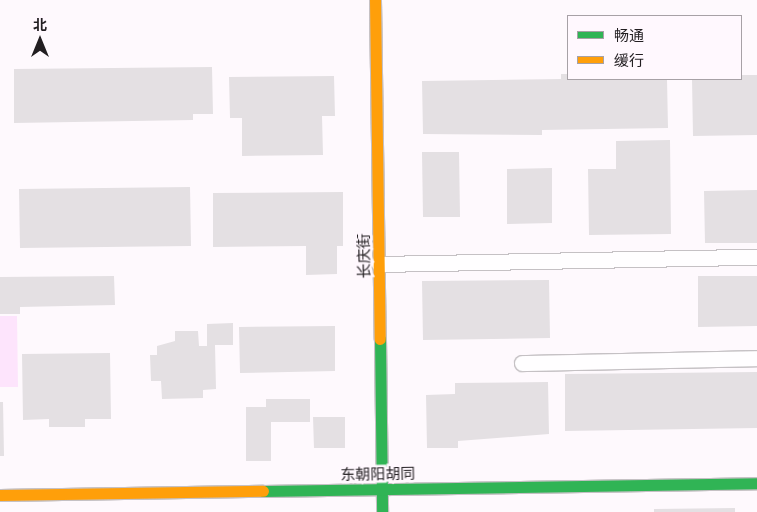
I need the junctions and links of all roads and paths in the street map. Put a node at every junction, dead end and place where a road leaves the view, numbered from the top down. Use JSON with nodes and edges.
{"nodes":[{"id":1,"x":375,"y":0,"type":"edge"},
{"id":2,"x":757,"y":258,"type":"edge"},
{"id":3,"x":379,"y":264,"type":"junction"},
{"id":4,"x":757,"y":358,"type":"edge"},
{"id":5,"x":522,"y":363,"type":"dead end"},
{"id":6,"x":757,"y":483,"type":"edge"},
{"id":7,"x":382,"y":489,"type":"junction"},
{"id":8,"x":0,"y":495,"type":"edge"},
{"id":9,"x":382,"y":512,"type":"edge"}],
"edges":[{"from":1,"to":3,"type":"street","name":"长庆街"},
{"from":2,"to":3,"type":"lane"},
{"from":3,"to":7,"type":"street","name":"长庆街"},
{"from":4,"to":5,"type":"lane"},
{"from":6,"to":7,"type":"street","name":"东朝阳胡同"},
{"from":7,"to":8,"type":"street","name":"东朝阳胡同"},
{"from":7,"to":9,"type":"street","name":"长庆街"}]}
